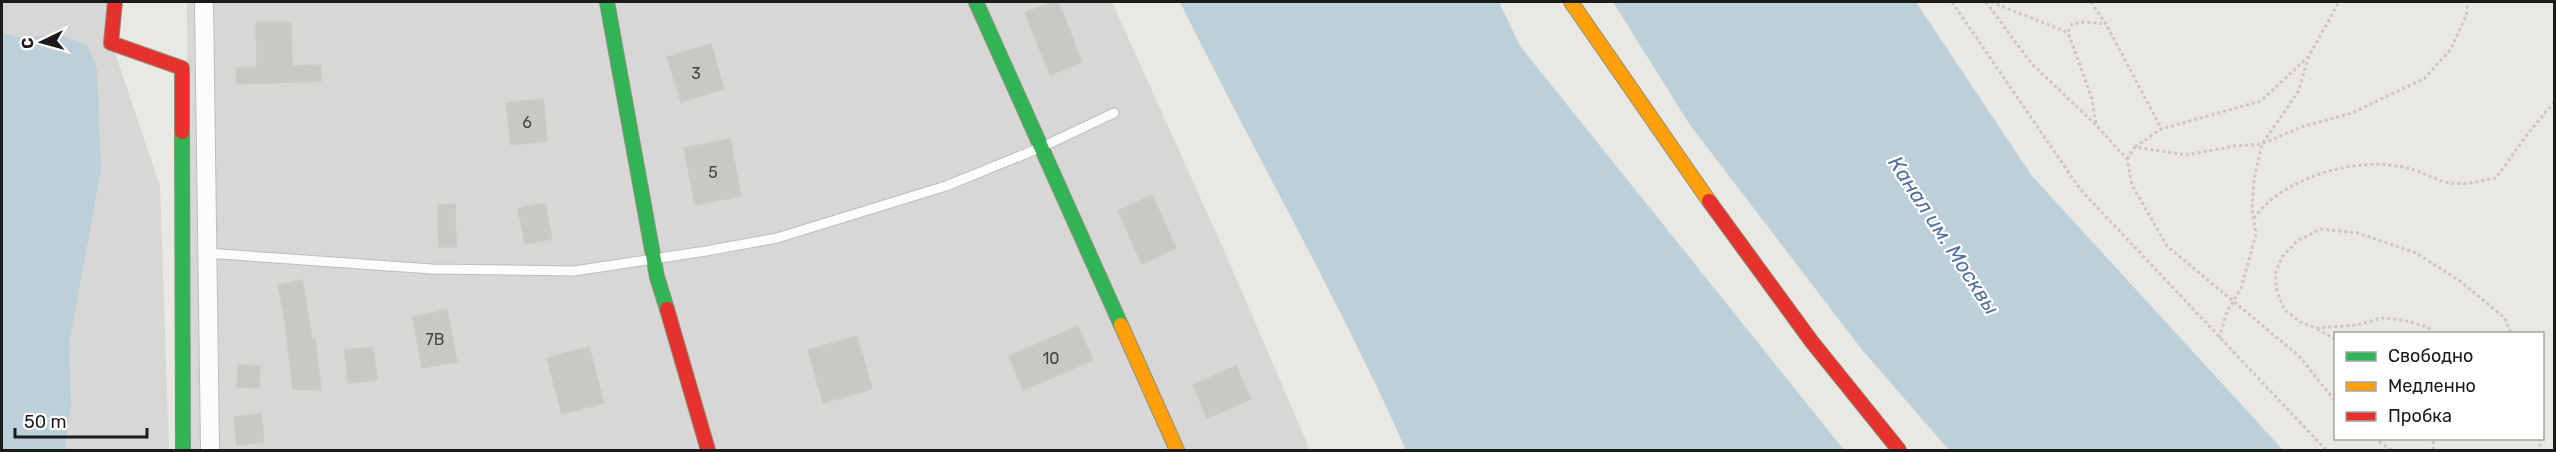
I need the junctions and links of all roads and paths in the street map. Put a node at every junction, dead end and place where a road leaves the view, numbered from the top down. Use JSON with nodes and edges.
{"nodes":[{"id":1,"x":115,"y":2,"type":"edge"},
{"id":2,"x":204,"y":2,"type":"edge"},
{"id":3,"x":607,"y":2,"type":"edge"},
{"id":4,"x":976,"y":2,"type":"edge"},
{"id":5,"x":1571,"y":2,"type":"edge"},
{"id":6,"x":1952,"y":2,"type":"edge"},
{"id":7,"x":1986,"y":2,"type":"edge"},
{"id":8,"x":1991,"y":2,"type":"edge"},
{"id":9,"x":2091,"y":2,"type":"edge"},
{"id":10,"x":2339,"y":2,"type":"edge"},
{"id":11,"x":2468,"y":2,"type":"edge"},
{"id":12,"x":2106,"y":24,"type":"junction"},
{"id":13,"x":2067,"y":32,"type":"junction"},
{"id":14,"x":2309,"y":56,"type":"junction"},
{"id":15,"x":2554,"y":102,"type":"edge"},
{"id":16,"x":1114,"y":113,"type":"dead end"},
{"id":17,"x":2096,"y":125,"type":"junction"},
{"id":18,"x":2161,"y":129,"type":"junction"},
{"id":19,"x":2262,"y":144,"type":"junction"},
{"id":20,"x":1042,"y":147,"type":"junction"},
{"id":21,"x":2135,"y":147,"type":"junction"},
{"id":22,"x":2127,"y":159,"type":"junction"},
{"id":23,"x":2254,"y":219,"type":"junction"},
{"id":24,"x":206,"y":253,"type":"junction"},
{"id":25,"x":653,"y":259,"type":"junction"},
{"id":26,"x":2234,"y":303,"type":"junction"},
{"id":27,"x":2316,"y":328,"type":"junction"},
{"id":28,"x":2433,"y":332,"type":"edge"},
{"id":29,"x":2511,"y":332,"type":"edge"},
{"id":30,"x":2219,"y":338,"type":"junction"},
{"id":31,"x":2334,"y":339,"type":"edge"},
{"id":32,"x":2334,"y":400,"type":"edge"},
{"id":33,"x":2377,"y":440,"type":"edge"},
{"id":34,"x":183,"y":450,"type":"edge"},
{"id":35,"x":210,"y":450,"type":"edge"},
{"id":36,"x":708,"y":450,"type":"edge"},
{"id":37,"x":1177,"y":450,"type":"edge"},
{"id":38,"x":1899,"y":450,"type":"edge"},
{"id":39,"x":2326,"y":450,"type":"edge"},
{"id":40,"x":2391,"y":450,"type":"edge"}],
"edges":[{"from":1,"to":34,"type":"street"},
{"from":2,"to":24,"type":"street"},
{"from":3,"to":25,"type":"street"},
{"from":4,"to":20,"type":"street"},
{"from":5,"to":38,"type":"street"},
{"from":6,"to":30,"type":"path"},
{"from":7,"to":17,"type":"path"},
{"from":8,"to":13,"type":"path"},
{"from":9,"to":12,"type":"path"},
{"from":10,"to":14,"type":"path"},
{"from":11,"to":19,"type":"path"},
{"from":12,"to":13,"type":"path"},
{"from":12,"to":18,"type":"path"},
{"from":13,"to":17,"type":"path"},
{"from":14,"to":18,"type":"path"},
{"from":14,"to":19,"type":"path"},
{"from":15,"to":23,"type":"path"},
{"from":16,"to":20,"type":"lane"},
{"from":17,"to":22,"type":"path"},
{"from":18,"to":21,"type":"path"},
{"from":19,"to":21,"type":"path"},
{"from":19,"to":23,"type":"path"},
{"from":20,"to":25,"type":"lane"},
{"from":20,"to":37,"type":"street"},
{"from":21,"to":22,"type":"path"},
{"from":22,"to":26,"type":"path"},
{"from":23,"to":26,"type":"path"},
{"from":24,"to":25,"type":"lane"},
{"from":24,"to":35,"type":"street"},
{"from":25,"to":36,"type":"street"},
{"from":26,"to":30,"type":"path"},
{"from":26,"to":32,"type":"path"},
{"from":27,"to":28,"type":"path"},
{"from":27,"to":29,"type":"path"},
{"from":27,"to":31,"type":"path"},
{"from":30,"to":39,"type":"path"},
{"from":33,"to":40,"type":"path"}]}
